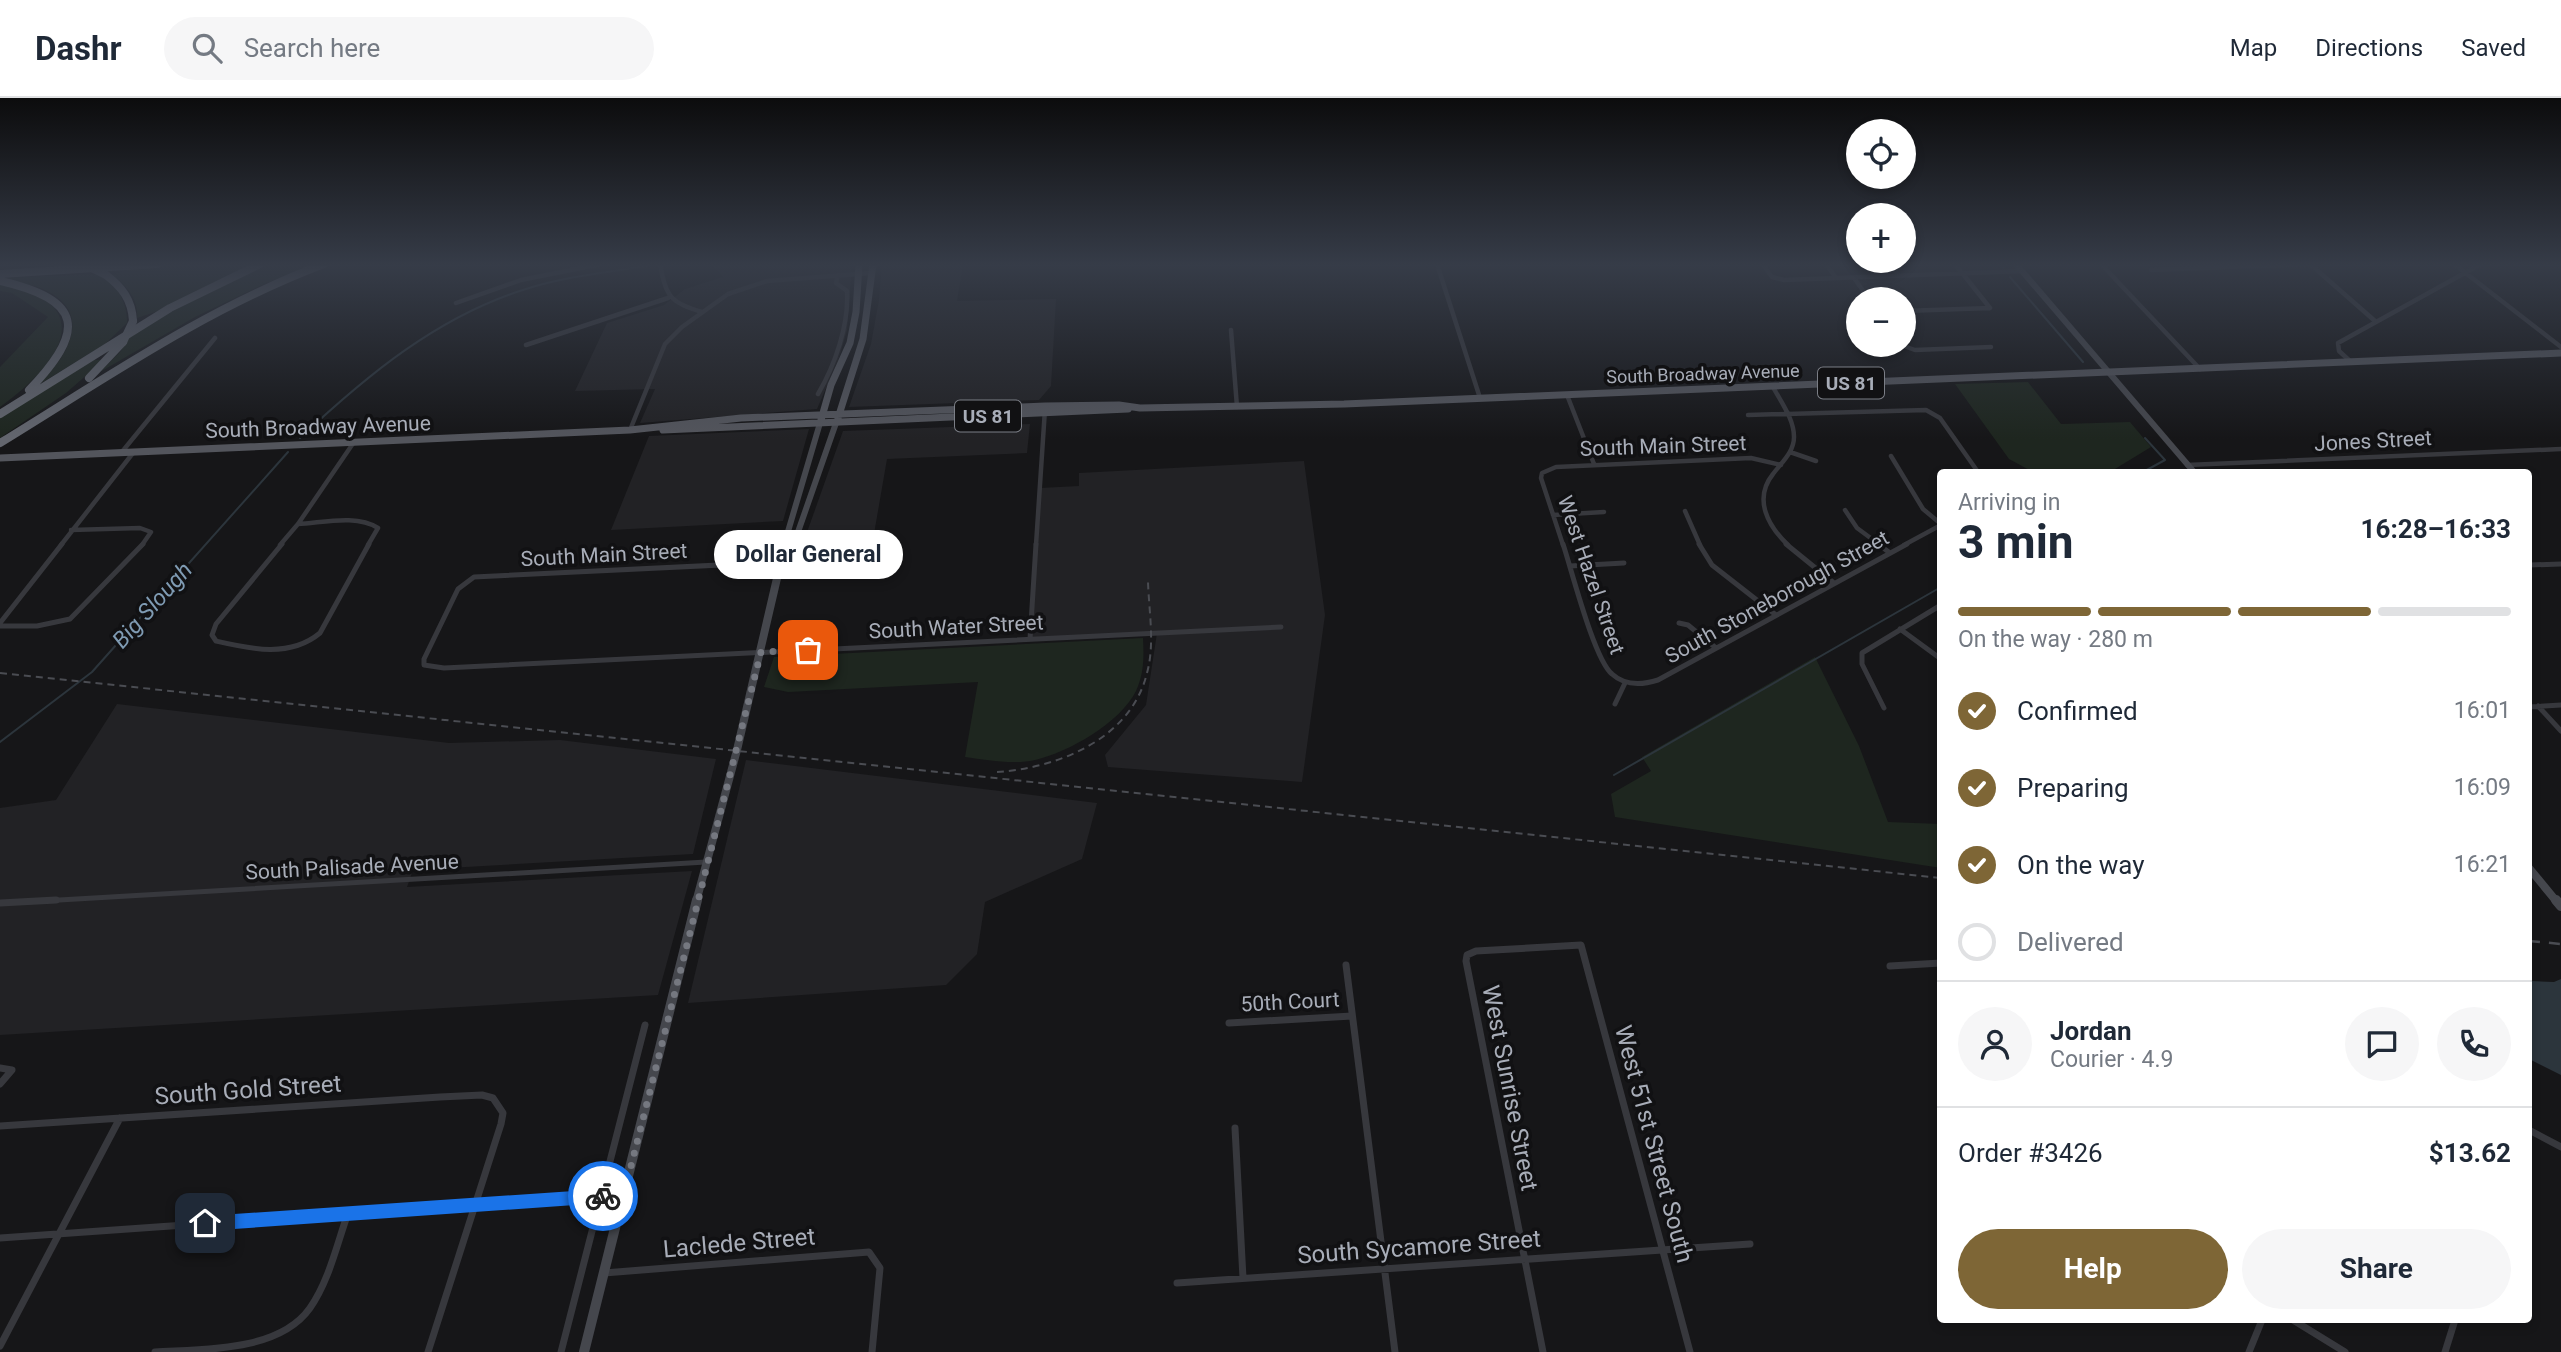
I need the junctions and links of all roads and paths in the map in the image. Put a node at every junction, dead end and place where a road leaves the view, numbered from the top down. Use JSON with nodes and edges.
{"nodes":[{"id":1,"x":69,"y":323,"type":"edge"},
{"id":2,"x":132,"y":323,"type":"edge"},
{"id":3,"x":146,"y":323,"type":"edge"},
{"id":4,"x":191,"y":323,"type":"edge"},
{"id":5,"x":595,"y":323,"type":"edge"},
{"id":6,"x":690,"y":323,"type":"edge"},
{"id":7,"x":843,"y":323,"type":"edge"},
{"id":8,"x":854,"y":323,"type":"edge"},
{"id":9,"x":861,"y":323,"type":"edge"},
{"id":10,"x":865,"y":323,"type":"edge"},
{"id":11,"x":1456,"y":323,"type":"edge"},
{"id":12,"x":2067,"y":323,"type":"edge"},
{"id":13,"x":2156,"y":323,"type":"edge"},
{"id":14,"x":2372,"y":323,"type":"edge"},
{"id":15,"x":2530,"y":323,"type":"edge"},
{"id":16,"x":1231,"y":330,"type":"dead end"},
{"id":17,"x":215,"y":338,"type":"dead end"},
{"id":18,"x":863,"y":339,"type":"junction"},
{"id":19,"x":838,"y":343,"type":"junction"},
{"id":20,"x":850,"y":343,"type":"junction"},
{"id":21,"x":526,"y":345,"type":"dead end"},
{"id":22,"x":1991,"y":347,"type":"dead end"},
{"id":23,"x":2561,"y":347,"type":"edge"},
{"id":24,"x":1916,"y":349,"type":"edge"},
{"id":25,"x":2561,"y":353,"type":"edge"},
{"id":26,"x":2350,"y":361,"type":"junction"},
{"id":27,"x":2200,"y":369,"type":"junction"},
{"id":28,"x":852,"y":373,"type":"junction"},
{"id":29,"x":2110,"y":373,"type":"junction"},
{"id":30,"x":1773,"y":387,"type":"junction"},
{"id":31,"x":818,"y":394,"type":"dead end"},
{"id":32,"x":1567,"y":395,"type":"junction"},
{"id":33,"x":1480,"y":398,"type":"junction"},
{"id":34,"x":1237,"y":407,"type":"junction"},
{"id":35,"x":1045,"y":410,"type":"junction"},
{"id":36,"x":0,"y":413,"type":"edge"},
{"id":37,"x":1786,"y":414,"type":"junction"},
{"id":38,"x":1748,"y":415,"type":"dead end"},
{"id":39,"x":837,"y":419,"type":"junction"},
{"id":40,"x":821,"y":420,"type":"junction"},
{"id":41,"x":634,"y":430,"type":"junction"},
{"id":42,"x":20,"y":431,"type":"junction"},
{"id":43,"x":354,"y":442,"type":"junction"},
{"id":44,"x":0,"y":443,"type":"edge"},
{"id":45,"x":2561,"y":449,"type":"edge"},
{"id":46,"x":1790,"y":452,"type":"junction"},
{"id":47,"x":121,"y":453,"type":"junction"},
{"id":48,"x":133,"y":453,"type":"junction"},
{"id":49,"x":1891,"y":456,"type":"dead end"},
{"id":50,"x":0,"y":458,"type":"edge"},
{"id":51,"x":1816,"y":461,"type":"dead end"},
{"id":52,"x":1594,"y":464,"type":"junction"},
{"id":53,"x":1781,"y":465,"type":"junction"},
{"id":54,"x":2187,"y":465,"type":"junction"},
{"id":55,"x":1976,"y":469,"type":"edge"},
{"id":56,"x":2190,"y":469,"type":"edge"},
{"id":57,"x":1546,"y":470,"type":"joint"},
{"id":58,"x":1845,"y":510,"type":"dead end"},
{"id":59,"x":1685,"y":511,"type":"dead end"},
{"id":60,"x":1604,"y":512,"type":"dead end"},
{"id":61,"x":1553,"y":515,"type":"junction"},
{"id":62,"x":1937,"y":521,"type":"edge"},
{"id":63,"x":298,"y":524,"type":"junction"},
{"id":64,"x":1937,"y":527,"type":"edge"},
{"id":65,"x":71,"y":530,"type":"junction"},
{"id":66,"x":1890,"y":553,"type":"junction"},
{"id":67,"x":782,"y":562,"type":"junction"},
{"id":68,"x":1624,"y":563,"type":"dead end"},
{"id":69,"x":2561,"y":564,"type":"edge"},
{"id":70,"x":2532,"y":565,"type":"edge"},
{"id":71,"x":1570,"y":566,"type":"junction"},
{"id":72,"x":1834,"y":583,"type":"junction"},
{"id":73,"x":1937,"y":607,"type":"edge"},
{"id":74,"x":1776,"y":615,"type":"junction"},
{"id":75,"x":1679,"y":623,"type":"dead end"},
{"id":76,"x":0,"y":624,"type":"edge"},
{"id":77,"x":1281,"y":627,"type":"dead end"},
{"id":78,"x":1900,"y":629,"type":"junction"},
{"id":79,"x":1030,"y":639,"type":"junction"},
{"id":80,"x":1716,"y":648,"type":"junction"},
{"id":81,"x":761,"y":652,"type":"junction"},
{"id":82,"x":1937,"y":656,"type":"edge"},
{"id":83,"x":424,"y":665,"type":"joint"},
{"id":84,"x":1625,"y":683,"type":"junction"},
{"id":85,"x":1615,"y":704,"type":"dead end"},
{"id":86,"x":2561,"y":705,"type":"edge"},
{"id":87,"x":2532,"y":706,"type":"edge"},
{"id":88,"x":2538,"y":706,"type":"junction"},
{"id":89,"x":1884,"y":708,"type":"dead end"},
{"id":90,"x":2561,"y":731,"type":"edge"},
{"id":91,"x":706,"y":862,"type":"junction"},
{"id":92,"x":2532,"y":872,"type":"edge"},
{"id":93,"x":0,"y":903,"type":"edge"},
{"id":94,"x":2561,"y":906,"type":"edge"},
{"id":95,"x":1581,"y":945,"type":"joint"},
{"id":96,"x":1937,"y":963,"type":"edge"},
{"id":97,"x":1346,"y":965,"type":"dead end"},
{"id":98,"x":1890,"y":966,"type":"dead end"},
{"id":99,"x":1352,"y":1016,"type":"junction"},
{"id":100,"x":1229,"y":1023,"type":"dead end"},
{"id":101,"x":645,"y":1025,"type":"dead end"},
{"id":102,"x":0,"y":1068,"type":"edge"},
{"id":103,"x":0,"y":1084,"type":"edge"},
{"id":104,"x":120,"y":1118,"type":"junction"},
{"id":105,"x":0,"y":1126,"type":"edge"},
{"id":106,"x":1235,"y":1128,"type":"dead end"},
{"id":107,"x":2532,"y":1132,"type":"edge"},
{"id":108,"x":2561,"y":1147,"type":"edge"},
{"id":109,"x":624,"y":1194,"type":"junction"},
{"id":110,"x":601,"y":1196,"type":"junction"},
{"id":111,"x":476,"y":1205,"type":"junction"},
{"id":112,"x":348,"y":1213,"type":"junction"},
{"id":113,"x":59,"y":1233,"type":"junction"},
{"id":114,"x":0,"y":1238,"type":"edge"},
{"id":115,"x":1750,"y":1244,"type":"dead end"},
{"id":116,"x":1662,"y":1248,"type":"junction"},
{"id":117,"x":1525,"y":1259,"type":"junction"},
{"id":118,"x":1385,"y":1269,"type":"junction"},
{"id":119,"x":604,"y":1273,"type":"junction"},
{"id":120,"x":1243,"y":1278,"type":"junction"},
{"id":121,"x":1177,"y":1283,"type":"dead end"},
{"id":122,"x":2261,"y":1323,"type":"edge"},
{"id":123,"x":2298,"y":1323,"type":"edge"},
{"id":124,"x":2454,"y":1323,"type":"edge"},
{"id":125,"x":0,"y":1346,"type":"edge"},
{"id":126,"x":155,"y":1352,"type":"edge"},
{"id":127,"x":428,"y":1352,"type":"edge"},
{"id":128,"x":561,"y":1352,"type":"edge"},
{"id":129,"x":584,"y":1352,"type":"edge"},
{"id":130,"x":872,"y":1352,"type":"edge"},
{"id":131,"x":1395,"y":1352,"type":"edge"},
{"id":132,"x":1543,"y":1352,"type":"edge"},
{"id":133,"x":1690,"y":1352,"type":"edge"},
{"id":134,"x":2249,"y":1352,"type":"edge"},
{"id":135,"x":2345,"y":1352,"type":"edge"},
{"id":136,"x":2445,"y":1352,"type":"edge"}],
"edges":[{"from":1,"to":36,"type":"highway"},
{"from":2,"to":42,"type":"highway","bridge":true},
{"from":3,"to":36,"type":"highway"},
{"from":4,"to":42,"type":"highway"},
{"from":5,"to":21,"type":"street"},
{"from":6,"to":41,"type":"street"},
{"from":7,"to":19,"type":"street"},
{"from":8,"to":20,"type":"main road"},
{"from":9,"to":18,"type":"main road"},
{"from":10,"to":18,"type":"main road"},
{"from":11,"to":33,"type":"street"},
{"from":12,"to":29,"type":"street"},
{"from":13,"to":27,"type":"street"},
{"from":14,"to":26,"type":"street"},
{"from":15,"to":23,"type":"street"},
{"from":16,"to":34,"type":"street"},
{"from":17,"to":47,"type":"street"},
{"from":18,"to":28,"type":"main road"},
{"from":19,"to":20,"type":"street"},
{"from":19,"to":31,"type":"street"},
{"from":20,"to":28,"type":"main road"},
{"from":20,"to":40,"type":"main road"},
{"from":22,"to":24,"type":"street"},
{"from":25,"to":26,"type":"main road","name":"South Broadway Avenue","number":"US 81"},
{"from":26,"to":27,"type":"main road","name":"South Broadway Avenue","number":"US 81"},
{"from":27,"to":29,"type":"main road","name":"South Broadway Avenue","number":"US 81"},
{"from":28,"to":39,"type":"main road"},
{"from":29,"to":30,"type":"main road","name":"South Broadway Avenue","number":"US 81"},
{"from":29,"to":54,"type":"street"},
{"from":30,"to":32,"type":"main road","name":"South Broadway Avenue","number":"US 81"},
{"from":30,"to":37,"type":"street"},
{"from":32,"to":33,"type":"main road","name":"South Broadway Avenue","number":"US 81"},
{"from":32,"to":52,"type":"street"},
{"from":33,"to":34,"type":"main road","name":"South Broadway Avenue","number":"US 81"},
{"from":34,"to":35,"type":"main road","name":"South Broadway Avenue","number":"US 81"},
{"from":35,"to":39,"type":"main road","name":"South Broadway Avenue","number":"US 81"},
{"from":35,"to":79,"type":"street"},
{"from":37,"to":38,"type":"street"},
{"from":37,"to":46,"type":"street"},
{"from":37,"to":55,"type":"street"},
{"from":39,"to":40,"type":"main road","name":"South Broadway Avenue","number":"US 81"},
{"from":39,"to":67,"type":"street"},
{"from":40,"to":41,"type":"main road","name":"South Broadway Avenue"},
{"from":40,"to":67,"type":"street"},
{"from":41,"to":43,"type":"main road","name":"South Broadway Avenue"},
{"from":42,"to":44,"type":"highway"},
{"from":43,"to":48,"type":"main road","name":"South Broadway Avenue"},
{"from":43,"to":63,"type":"street"},
{"from":45,"to":54,"type":"street","name":"Jones Street"},
{"from":46,"to":51,"type":"street"},
{"from":46,"to":53,"type":"street"},
{"from":47,"to":48,"type":"main road","name":"South Broadway Avenue"},
{"from":47,"to":50,"type":"main road","name":"South Broadway Avenue"},
{"from":48,"to":65,"type":"street"},
{"from":49,"to":62,"type":"street"},
{"from":52,"to":53,"type":"street","name":"South Main Street"},
{"from":52,"to":57,"type":"street","name":"South Main Street"},
{"from":53,"to":72,"type":"street"},
{"from":54,"to":56,"type":"street"},
{"from":57,"to":61,"type":"street","name":"West Hazel Street"},
{"from":58,"to":66,"type":"street"},
{"from":59,"to":74,"type":"street"},
{"from":60,"to":61,"type":"street"},
{"from":61,"to":71,"type":"street","name":"West Hazel Street"},
{"from":63,"to":63,"type":"street"},
{"from":64,"to":66,"type":"street","name":"South Stoneborough Street"},
{"from":65,"to":76,"type":"street"},
{"from":65,"to":76,"type":"street"},
{"from":66,"to":72,"type":"street","name":"South Stoneborough Street"},
{"from":67,"to":81,"type":"street"},
{"from":67,"to":83,"type":"street","name":"South Main Street"},
{"from":68,"to":71,"type":"street"},
{"from":69,"to":70,"type":"street"},
{"from":71,"to":84,"type":"street","name":"West Hazel Street"},
{"from":72,"to":74,"type":"street","name":"South Stoneborough Street"},
{"from":73,"to":78,"type":"street"},
{"from":74,"to":80,"type":"street","name":"South Stoneborough Street"},
{"from":75,"to":80,"type":"street"},
{"from":77,"to":79,"type":"street","name":"South Water Street"},
{"from":78,"to":82,"type":"street"},
{"from":78,"to":89,"type":"street"},
{"from":79,"to":81,"type":"street","name":"South Water Street"},
{"from":80,"to":84,"type":"street","name":"South Stoneborough Street"},
{"from":81,"to":83,"type":"street","name":"South Water Street"},
{"from":81,"to":91,"type":"street"},
{"from":84,"to":85,"type":"street"},
{"from":86,"to":88,"type":"street"},
{"from":87,"to":88,"type":"street"},
{"from":88,"to":90,"type":"street"},
{"from":91,"to":93,"type":"street","name":"South Palisade Avenue"},
{"from":91,"to":109,"type":"street"},
{"from":92,"to":94,"type":"street"},
{"from":95,"to":116,"type":"street","name":"West 51st Street South"},
{"from":95,"to":117,"type":"street","name":"West Sunrise Street"},
{"from":96,"to":98,"type":"street"},
{"from":97,"to":99,"type":"street"},
{"from":99,"to":100,"type":"street","name":"50th Court"},
{"from":99,"to":118,"type":"street"},
{"from":101,"to":110,"type":"street"},
{"from":102,"to":103,"type":"street"},
{"from":104,"to":105,"type":"street","name":"South Gold Street"},
{"from":104,"to":111,"type":"street","name":"South Gold Street"},
{"from":104,"to":113,"type":"street"},
{"from":106,"to":120,"type":"street"},
{"from":107,"to":108,"type":"street"},
{"from":109,"to":110,"type":"street"},
{"from":109,"to":119,"type":"street"},
{"from":110,"to":111,"type":"street"},
{"from":110,"to":128,"type":"street"},
{"from":111,"to":112,"type":"street"},
{"from":111,"to":127,"type":"street"},
{"from":112,"to":113,"type":"street"},
{"from":112,"to":126,"type":"street"},
{"from":113,"to":114,"type":"street"},
{"from":113,"to":125,"type":"street"},
{"from":115,"to":116,"type":"street","name":"South Sycamore Street"},
{"from":116,"to":117,"type":"street","name":"South Sycamore Street"},
{"from":116,"to":133,"type":"street","name":"West 51st Street South"},
{"from":117,"to":118,"type":"street","name":"South Sycamore Street"},
{"from":117,"to":132,"type":"street","name":"West Sunrise Street"},
{"from":118,"to":120,"type":"street","name":"South Sycamore Street"},
{"from":118,"to":131,"type":"street"},
{"from":119,"to":129,"type":"street"},
{"from":119,"to":130,"type":"street","name":"Laclede Street"},
{"from":120,"to":121,"type":"street","name":"South Sycamore Street"},
{"from":122,"to":134,"type":"street"},
{"from":123,"to":135,"type":"street"},
{"from":124,"to":136,"type":"street"}]}
